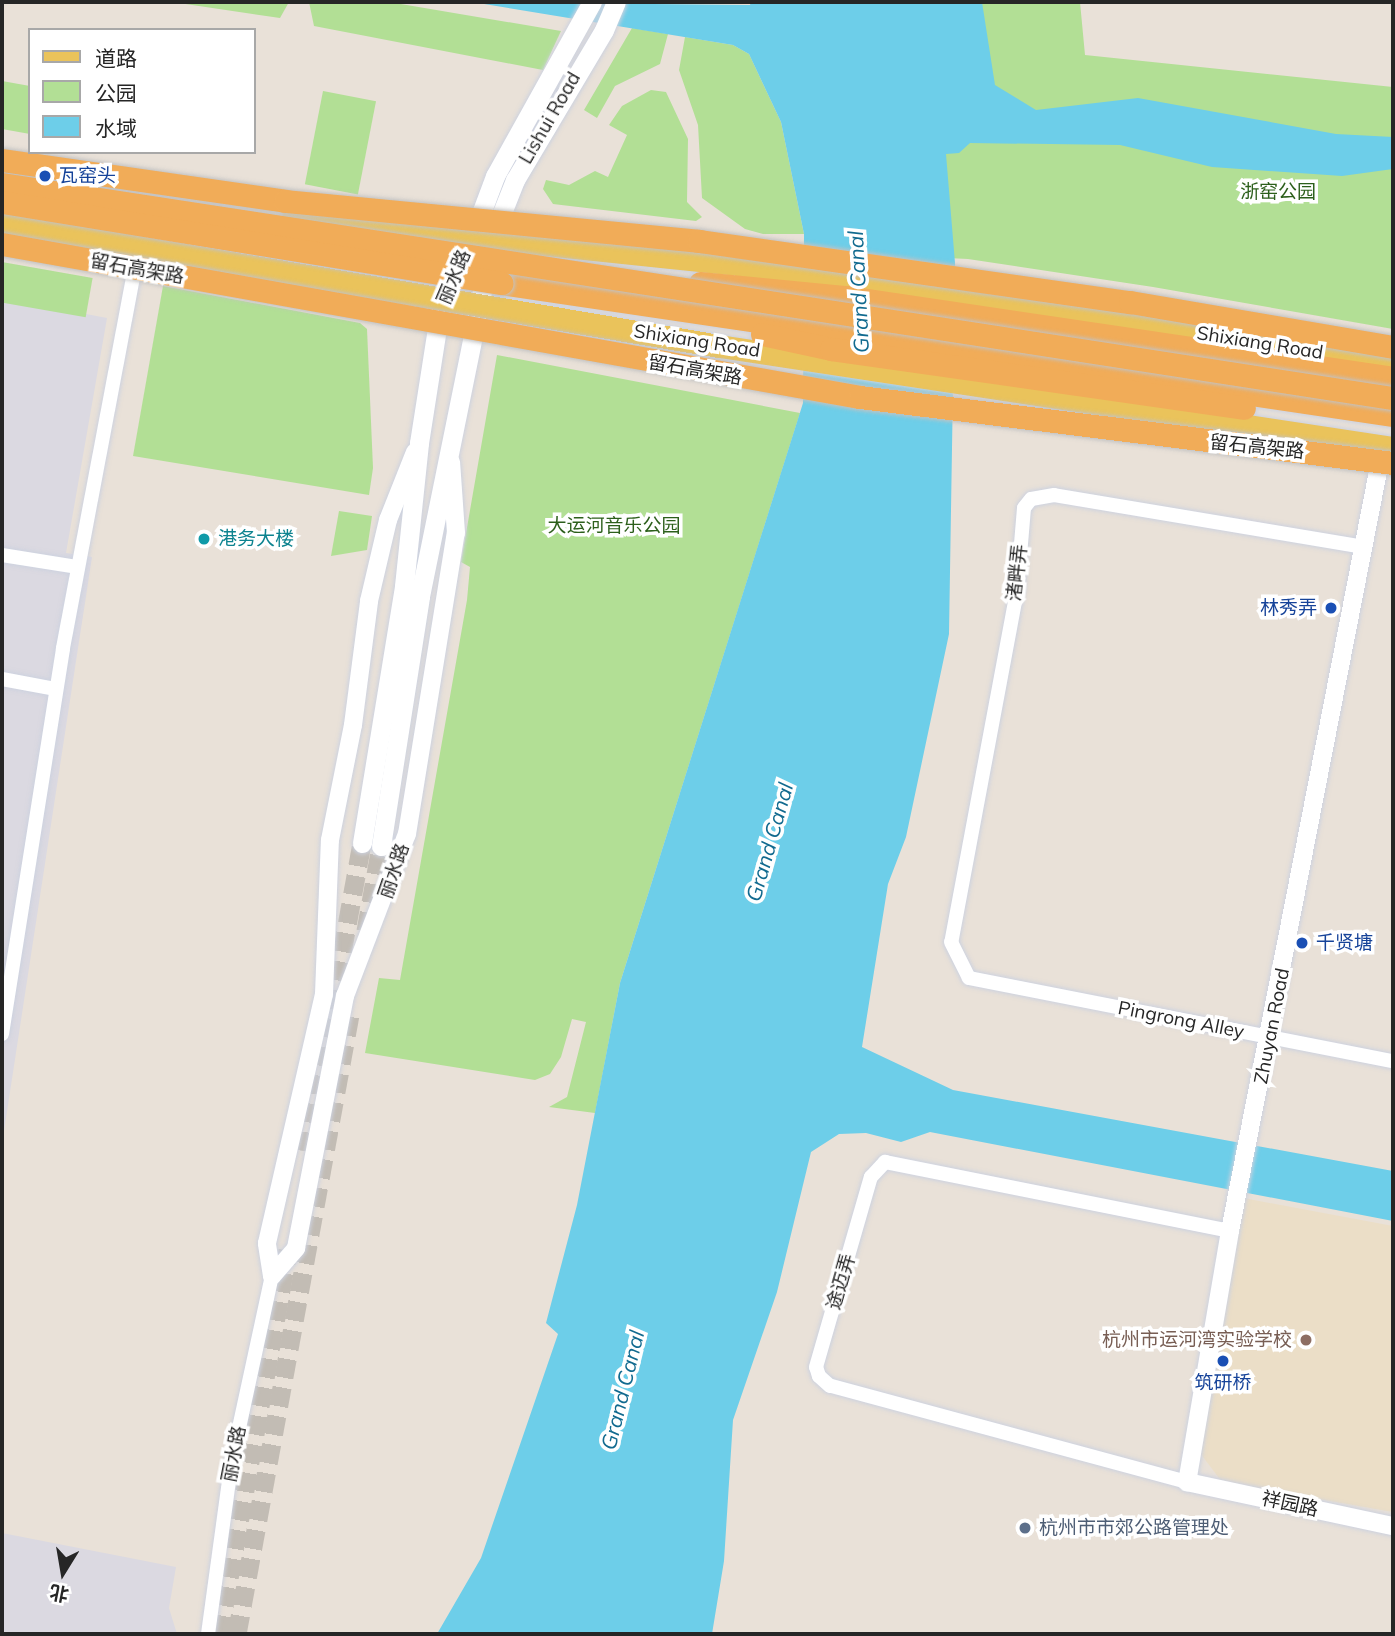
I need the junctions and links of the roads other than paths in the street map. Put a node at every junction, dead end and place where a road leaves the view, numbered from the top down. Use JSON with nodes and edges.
{"nodes":[{"id":1,"x":592,"y":2,"type":"edge"},
{"id":2,"x":615,"y":2,"type":"edge"},
{"id":3,"x":2,"y":160,"type":"edge"},
{"id":4,"x":2,"y":180,"type":"edge"},
{"id":5,"x":2,"y":202,"type":"edge"},
{"id":6,"x":2,"y":224,"type":"edge"},
{"id":7,"x":482,"y":237,"type":"junction"},
{"id":8,"x":2,"y":244,"type":"edge"},
{"id":9,"x":139,"y":247,"type":"junction"},
{"id":10,"x":628,"y":279,"type":"junction"},
{"id":11,"x":442,"y":296,"type":"junction"},
{"id":12,"x":598,"y":298,"type":"junction"},
{"id":13,"x":480,"y":304,"type":"junction"},
{"id":14,"x":1393,"y":347,"type":"edge"},
{"id":15,"x":1393,"y":365,"type":"edge"},
{"id":16,"x":1393,"y":378,"type":"edge"},
{"id":17,"x":1393,"y":398,"type":"edge"},
{"id":18,"x":1393,"y":415,"type":"edge"},
{"id":19,"x":419,"y":443,"type":"junction"},
{"id":20,"x":1391,"y":447,"type":"edge"},
{"id":21,"x":450,"y":449,"type":"junction"},
{"id":22,"x":1364,"y":547,"type":"junction"},
{"id":23,"x":2,"y":555,"type":"edge"},
{"id":24,"x":78,"y":567,"type":"junction"},
{"id":25,"x":2,"y":679,"type":"edge"},
{"id":26,"x":56,"y":689,"type":"junction"},
{"id":27,"x":969,"y":978,"type":"joint"},
{"id":28,"x":2,"y":1034,"type":"edge"},
{"id":29,"x":1270,"y":1038,"type":"junction"},
{"id":30,"x":1393,"y":1061,"type":"edge"},
{"id":31,"x":1230,"y":1231,"type":"junction"},
{"id":32,"x":272,"y":1276,"type":"junction"},
{"id":33,"x":1187,"y":1482,"type":"junction"},
{"id":34,"x":1393,"y":1526,"type":"edge"},
{"id":35,"x":208,"y":1634,"type":"edge"}],
"edges":[{"from":1,"to":7,"type":"main road","name":"Lishui Road"},
{"from":2,"to":7,"type":"main road","name":"Lishui Road"},
{"from":3,"to":14,"type":"highway","bridge":true},
{"from":4,"to":7,"type":"main road","name":"Shixiang Road"},
{"from":4,"to":10,"type":"highway","bridge":true},
{"from":5,"to":12,"type":"highway","bridge":true},
{"from":6,"to":9,"type":"main road","name":"Shixiang Road"},
{"from":7,"to":11,"type":"main road","name":"丽水路"},
{"from":7,"to":13,"type":"main road","name":"丽水路"},
{"from":7,"to":15,"type":"main road","name":"Shixiang Road"},
{"from":8,"to":20,"type":"highway","name":"留石高架路","bridge":true},
{"from":9,"to":11,"type":"main road","name":"Shixiang Road"},
{"from":9,"to":24,"type":"street"},
{"from":10,"to":16,"type":"highway","bridge":true},
{"from":10,"to":17,"type":"highway","bridge":true},
{"from":11,"to":13,"type":"main road","name":"Shixiang Road"},
{"from":11,"to":19,"type":"main road","name":"丽水路"},
{"from":12,"to":18,"type":"highway"},
{"from":12,"to":20,"type":"highway"},
{"from":13,"to":20,"type":"main road","name":"Shixiang Road"},
{"from":13,"to":21,"type":"main road","name":"丽水路"},
{"from":19,"to":21,"type":"main road","name":"丽水路"},
{"from":19,"to":32,"type":"street","name":"丽水路"},
{"from":20,"to":22,"type":"street","name":"Zhuyan Road"},
{"from":21,"to":32,"type":"street","name":"丽水路"},
{"from":22,"to":27,"type":"street","name":"渚畔弄"},
{"from":22,"to":29,"type":"street","name":"Zhuyan Road"},
{"from":23,"to":24,"type":"street"},
{"from":24,"to":26,"type":"street"},
{"from":25,"to":26,"type":"street"},
{"from":26,"to":28,"type":"street"},
{"from":27,"to":29,"type":"street","name":"Pingrong Alley"},
{"from":29,"to":30,"type":"street","name":"Pingrong Alley"},
{"from":29,"to":31,"type":"street","name":"Zhuyan Road"},
{"from":31,"to":33,"type":"street","name":"Zhuyan Road"},
{"from":31,"to":33,"type":"street","name":"途迈弄"},
{"from":32,"to":35,"type":"street","name":"丽水路"},
{"from":33,"to":34,"type":"street","name":"祥园路"}]}
